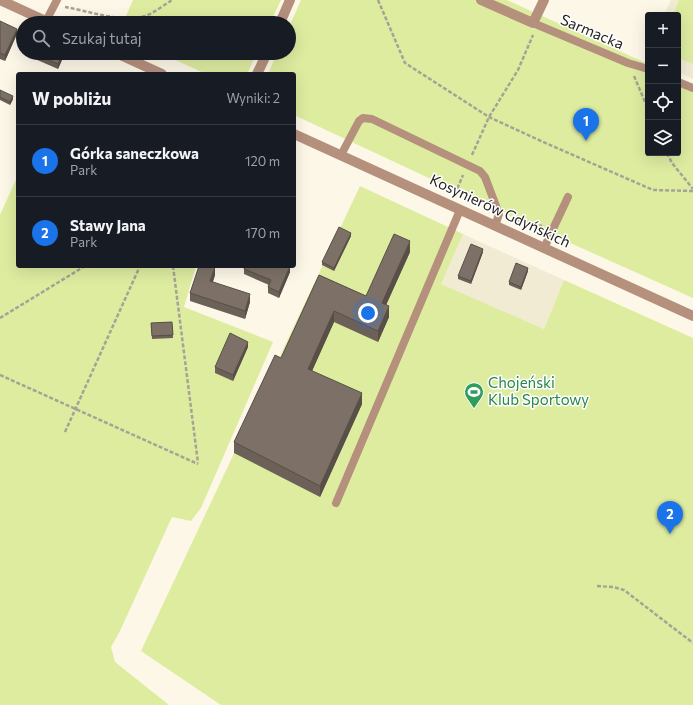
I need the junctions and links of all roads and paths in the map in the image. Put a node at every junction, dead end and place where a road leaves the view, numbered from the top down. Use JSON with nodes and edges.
{"nodes":[{"id":1,"x":0,"y":0,"type":"edge"},
{"id":2,"x":172,"y":0,"type":"edge"},
{"id":3,"x":290,"y":0,"type":"edge"},
{"id":4,"x":378,"y":0,"type":"edge"},
{"id":5,"x":481,"y":0,"type":"edge"},
{"id":6,"x":544,"y":0,"type":"edge"},
{"id":7,"x":59,"y":3,"type":"edge"},
{"id":8,"x":35,"y":16,"type":"edge"},
{"id":9,"x":51,"y":16,"type":"edge"},
{"id":10,"x":106,"y":16,"type":"edge"},
{"id":11,"x":146,"y":16,"type":"edge"},
{"id":12,"x":283,"y":16,"type":"edge"},
{"id":13,"x":533,"y":23,"type":"junction"},
{"id":14,"x":131,"y":60,"type":"edge"},
{"id":15,"x":264,"y":60,"type":"edge"},
{"id":16,"x":628,"y":63,"type":"junction"},
{"id":17,"x":645,"y":69,"type":"edge"},
{"id":18,"x":158,"y":72,"type":"edge"},
{"id":19,"x":258,"y":72,"type":"edge"},
{"id":20,"x":681,"y":83,"type":"edge"},
{"id":21,"x":693,"y":88,"type":"edge"},
{"id":22,"x":645,"y":102,"type":"edge"},
{"id":23,"x":489,"y":117,"type":"junction"},
{"id":24,"x":296,"y":135,"type":"edge"},
{"id":25,"x":476,"y":146,"type":"dead end"},
{"id":26,"x":341,"y":155,"type":"junction"},
{"id":27,"x":668,"y":156,"type":"edge"},
{"id":28,"x":693,"y":190,"type":"edge"},
{"id":29,"x":568,"y":197,"type":"dead end"},
{"id":30,"x":460,"y":210,"type":"junction"},
{"id":31,"x":509,"y":219,"type":"dead end"},
{"id":32,"x":495,"y":226,"type":"junction"},
{"id":33,"x":552,"y":230,"type":"junction"},
{"id":34,"x":544,"y":248,"type":"junction"},
{"id":35,"x":82,"y":268,"type":"edge"},
{"id":36,"x":139,"y":268,"type":"edge"},
{"id":37,"x":172,"y":268,"type":"edge"},
{"id":38,"x":693,"y":316,"type":"edge"},
{"id":39,"x":0,"y":318,"type":"edge"},
{"id":40,"x":0,"y":375,"type":"edge"},
{"id":41,"x":76,"y":409,"type":"junction"},
{"id":42,"x":65,"y":432,"type":"dead end"},
{"id":43,"x":336,"y":503,"type":"dead end"},
{"id":44,"x":597,"y":586,"type":"dead end"},
{"id":45,"x":693,"y":643,"type":"edge"}],
"edges":[{"from":1,"to":8,"type":"street"},
{"from":2,"to":11,"type":"path"},
{"from":3,"to":12,"type":"street"},
{"from":4,"to":23,"type":"path"},
{"from":5,"to":13,"type":"street","name":"Sarmacka"},
{"from":6,"to":13,"type":"street"},
{"from":7,"to":9,"type":"lane"},
{"from":7,"to":10,"type":"path"},
{"from":13,"to":16,"type":"lane","name":"Sarmacka"},
{"from":13,"to":23,"type":"path"},
{"from":14,"to":18,"type":"street"},
{"from":15,"to":19,"type":"street"},
{"from":16,"to":17,"type":"lane","name":"Sarmacka"},
{"from":16,"to":22,"type":"path"},
{"from":20,"to":21,"type":"lane"},
{"from":23,"to":25,"type":"path"},
{"from":23,"to":28,"type":"path"},
{"from":24,"to":26,"type":"street","name":"Kosynierów Gdyńskich"},
{"from":26,"to":30,"type":"street","name":"Kosynierów Gdyńskich"},
{"from":26,"to":32,"type":"lane"},
{"from":27,"to":28,"type":"path"},
{"from":29,"to":33,"type":"lane"},
{"from":30,"to":32,"type":"street","name":"Kosynierów Gdyńskich"},
{"from":30,"to":43,"type":"lane"},
{"from":31,"to":33,"type":"path"},
{"from":32,"to":34,"type":"street","name":"Kosynierów Gdyńskich"},
{"from":33,"to":34,"type":"lane"},
{"from":34,"to":38,"type":"street","name":"Kosynierów Gdyńskich"},
{"from":35,"to":39,"type":"path"},
{"from":36,"to":41,"type":"path"},
{"from":37,"to":41,"type":"path"},
{"from":40,"to":41,"type":"path"},
{"from":41,"to":42,"type":"path"},
{"from":44,"to":45,"type":"path"}]}
